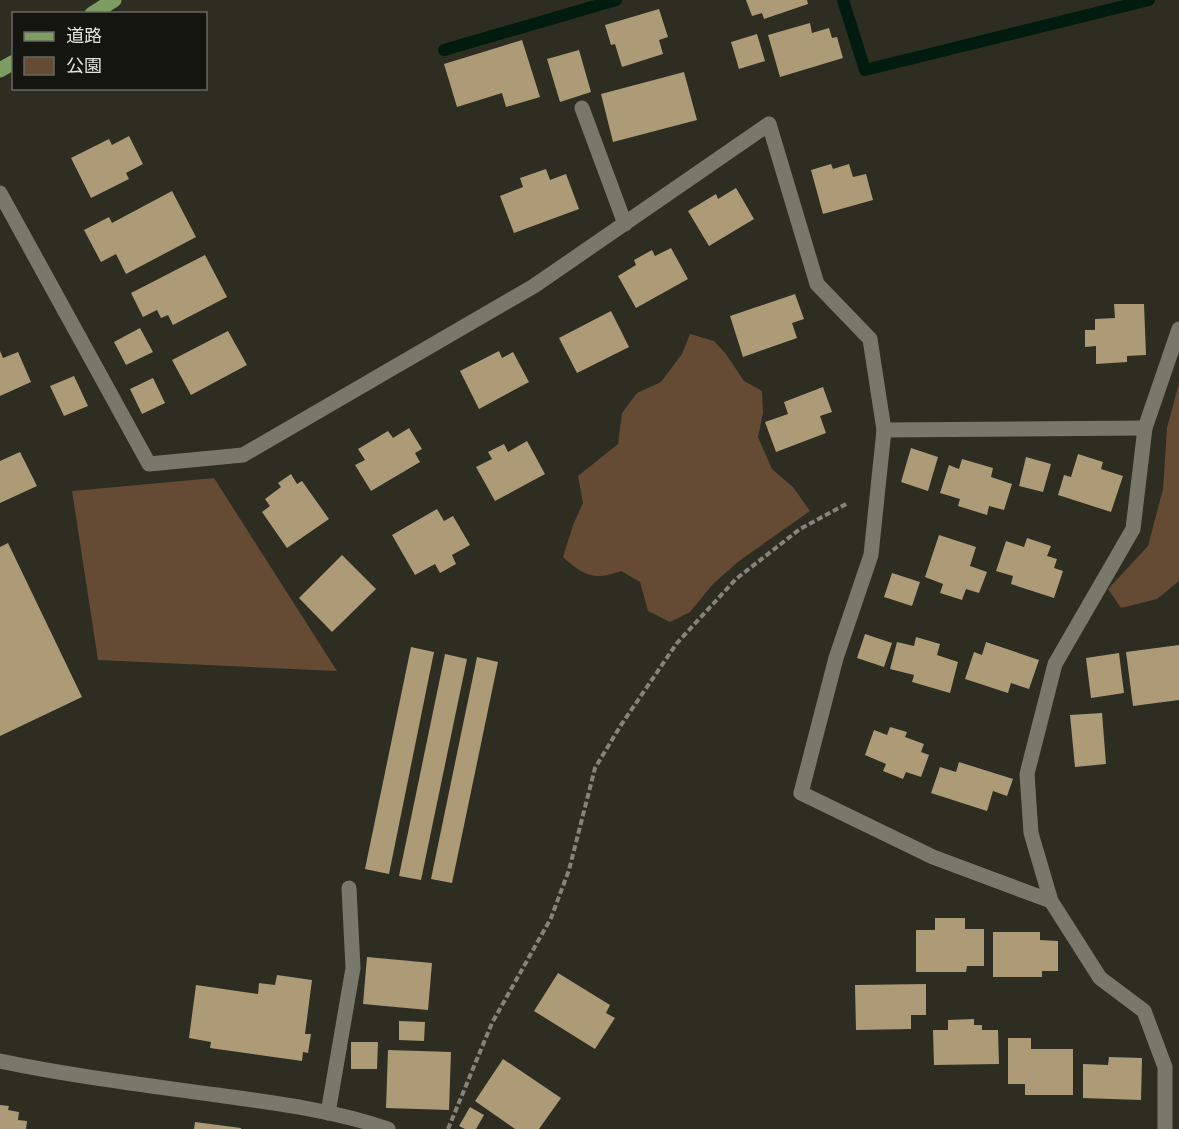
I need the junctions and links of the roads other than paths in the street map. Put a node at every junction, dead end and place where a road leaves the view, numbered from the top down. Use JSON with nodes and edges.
{"nodes":[{"id":1,"x":114,"y":0,"type":"edge"},
{"id":2,"x":95,"y":12,"type":"edge"},
{"id":3,"x":582,"y":108,"type":"dead end"},
{"id":4,"x":0,"y":193,"type":"edge"},
{"id":5,"x":625,"y":224,"type":"junction"},
{"id":6,"x":1179,"y":329,"type":"edge"},
{"id":7,"x":1145,"y":428,"type":"junction"},
{"id":8,"x":884,"y":430,"type":"junction"},
{"id":9,"x":349,"y":888,"type":"dead end"},
{"id":10,"x":1051,"y":901,"type":"junction"},
{"id":11,"x":0,"y":1061,"type":"edge"},
{"id":12,"x":328,"y":1113,"type":"junction"},
{"id":13,"x":388,"y":1129,"type":"edge"},
{"id":14,"x":1165,"y":1129,"type":"edge"}],
"edges":[{"from":1,"to":2,"type":"main road"},
{"from":3,"to":5,"type":"street"},
{"from":4,"to":5,"type":"street"},
{"from":5,"to":8,"type":"street"},
{"from":6,"to":7,"type":"street"},
{"from":7,"to":8,"type":"street"},
{"from":7,"to":10,"type":"street"},
{"from":8,"to":10,"type":"street"},
{"from":9,"to":12,"type":"street"},
{"from":10,"to":14,"type":"street"},
{"from":11,"to":12,"type":"street"},
{"from":12,"to":13,"type":"street"}]}
